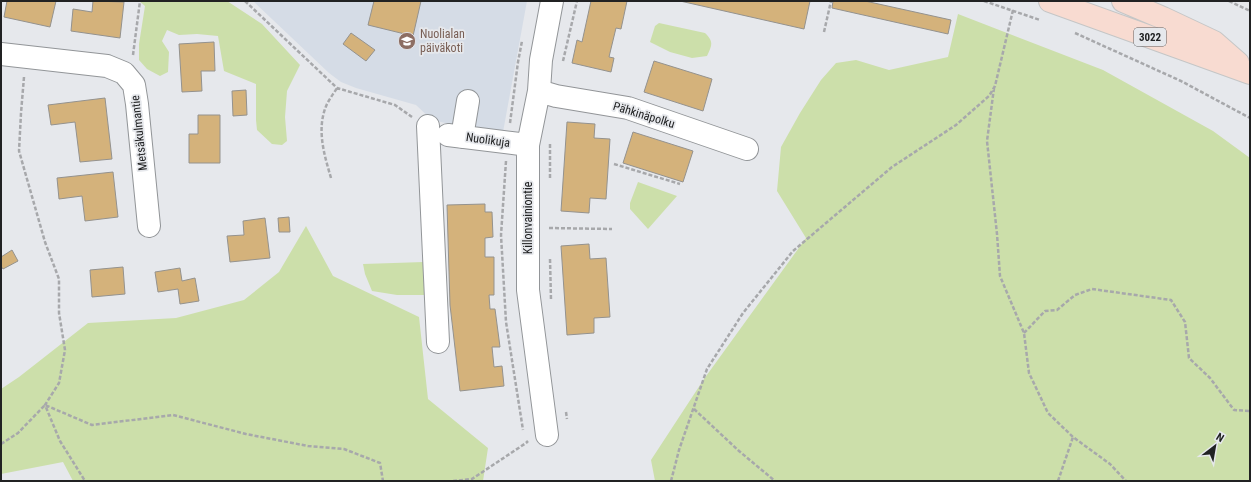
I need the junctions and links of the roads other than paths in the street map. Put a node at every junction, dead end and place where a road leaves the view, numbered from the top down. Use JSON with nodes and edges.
{"nodes":[{"id":1,"x":552,"y":1,"type":"edge"},
{"id":2,"x":1123,"y":1,"type":"edge"},
{"id":3,"x":1046,"y":11,"type":"edge"},
{"id":4,"x":1,"y":54,"type":"edge"},
{"id":5,"x":1250,"y":73,"type":"edge"},
{"id":6,"x":539,"y":91,"type":"junction"},
{"id":7,"x":468,"y":101,"type":"dead end"},
{"id":8,"x":428,"y":126,"type":"road end"},
{"id":9,"x":528,"y":145,"type":"junction"},
{"id":10,"x":747,"y":149,"type":"dead end"},
{"id":11,"x":149,"y":226,"type":"dead end"},
{"id":12,"x":438,"y":342,"type":"dead end"},
{"id":13,"x":546,"y":428,"type":"road end"}],
"edges":[{"from":1,"to":6,"type":"street","name":"Killonvainiontie"},
{"from":2,"to":5,"type":"main road","number":"3022"},
{"from":3,"to":5,"type":"main road","number":"3022"},
{"from":4,"to":11,"type":"street","name":"Metsäkulmantie"},
{"from":6,"to":9,"type":"street","name":"Killonvainiontie"},
{"from":6,"to":10,"type":"street","name":"Pähkinäpolku"},
{"from":7,"to":9,"type":"street","name":"Nuolikuja"},
{"from":8,"to":12,"type":"street"},
{"from":9,"to":13,"type":"street","name":"Killonvainiontie"}]}
